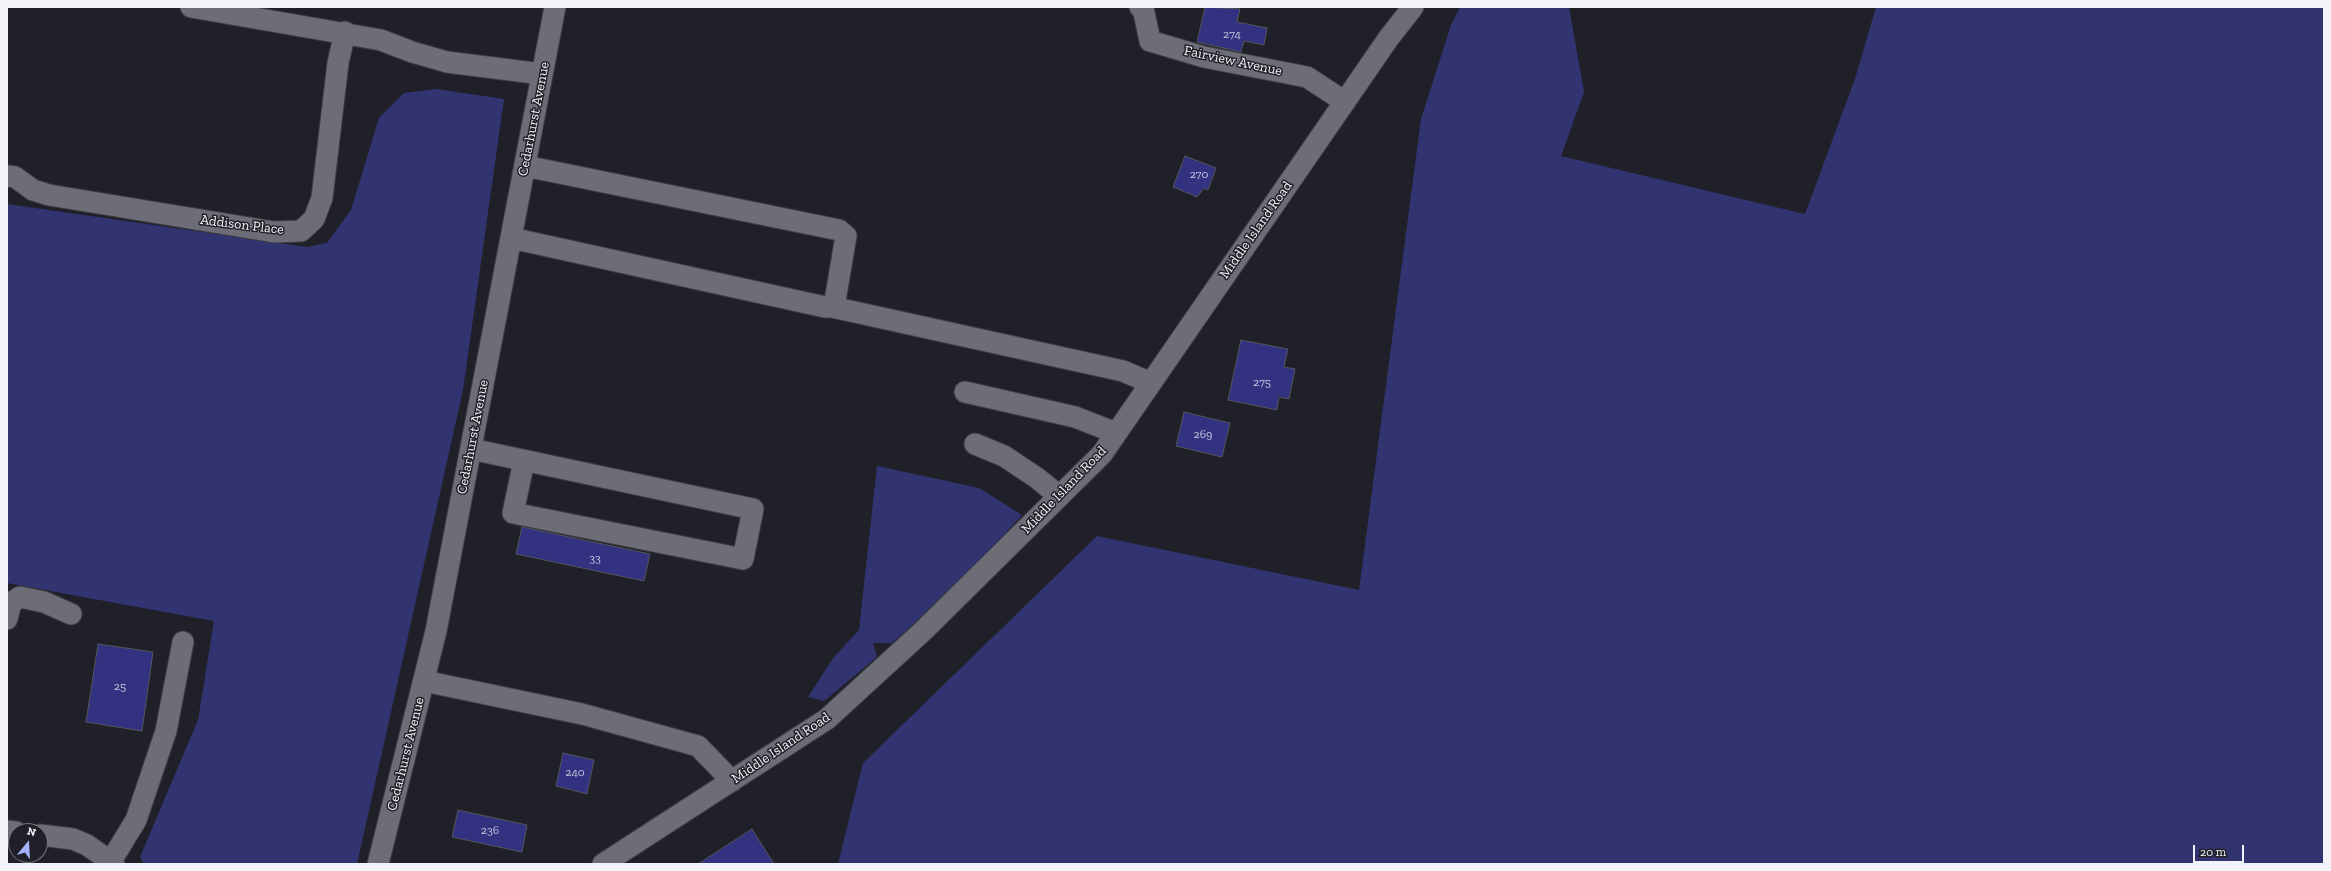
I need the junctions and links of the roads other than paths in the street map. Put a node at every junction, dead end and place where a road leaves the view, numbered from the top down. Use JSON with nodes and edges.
{"nodes":[{"id":1,"x":191,"y":7,"type":"edge"},
{"id":2,"x":555,"y":7,"type":"edge"},
{"id":3,"x":1140,"y":7,"type":"edge"},
{"id":4,"x":1413,"y":7,"type":"edge"},
{"id":5,"x":345,"y":32,"type":"junction"},
{"id":6,"x":542,"y":74,"type":"junction"},
{"id":7,"x":1345,"y":102,"type":"junction"},
{"id":8,"x":525,"y":166,"type":"junction"},
{"id":9,"x":7,"y":176,"type":"edge"},
{"id":10,"x":511,"y":238,"type":"junction"},
{"id":11,"x":832,"y":307,"type":"junction"},
{"id":12,"x":1151,"y":383,"type":"junction"},
{"id":13,"x":965,"y":392,"type":"dead end"},
{"id":14,"x":1116,"y":433,"type":"junction"},
{"id":15,"x":975,"y":444,"type":"dead end"},
{"id":16,"x":471,"y":449,"type":"junction"},
{"id":17,"x":524,"y":461,"type":"junction"},
{"id":18,"x":1059,"y":496,"type":"junction"},
{"id":19,"x":71,"y":614,"type":"dead end"},
{"id":20,"x":7,"y":619,"type":"edge"},
{"id":21,"x":182,"y":642,"type":"dead end"},
{"id":22,"x":424,"y":681,"type":"junction"},
{"id":23,"x":732,"y":781,"type":"junction"},
{"id":24,"x":48,"y":836,"type":"edge"},
{"id":25,"x":112,"y":862,"type":"edge"},
{"id":26,"x":378,"y":864,"type":"edge"},
{"id":27,"x":603,"y":864,"type":"edge"}],
"edges":[{"from":1,"to":5,"type":"street"},
{"from":2,"to":6,"type":"street","name":"Cedarhurst Avenue"},
{"from":3,"to":7,"type":"street","name":"Fairview Avenue"},
{"from":4,"to":7,"type":"street","name":"Middle Island Road"},
{"from":5,"to":6,"type":"street"},
{"from":5,"to":9,"type":"street","name":"Addison Place"},
{"from":6,"to":8,"type":"street","name":"Cedarhurst Avenue"},
{"from":7,"to":12,"type":"street","name":"Middle Island Road"},
{"from":8,"to":10,"type":"street","name":"Cedarhurst Avenue"},
{"from":8,"to":11,"type":"street"},
{"from":10,"to":11,"type":"street"},
{"from":10,"to":16,"type":"street","name":"Cedarhurst Avenue"},
{"from":11,"to":12,"type":"street"},
{"from":12,"to":14,"type":"street","name":"Middle Island Road"},
{"from":13,"to":14,"type":"street"},
{"from":14,"to":18,"type":"street","name":"Middle Island Road"},
{"from":15,"to":18,"type":"street"},
{"from":16,"to":17,"type":"street"},
{"from":16,"to":22,"type":"street","name":"Cedarhurst Avenue"},
{"from":17,"to":17,"type":"street"},
{"from":18,"to":23,"type":"street","name":"Middle Island Road"},
{"from":19,"to":20,"type":"street"},
{"from":21,"to":25,"type":"street"},
{"from":22,"to":23,"type":"street"},
{"from":22,"to":26,"type":"street","name":"Cedarhurst Avenue"},
{"from":23,"to":27,"type":"street","name":"Middle Island Road"},
{"from":24,"to":25,"type":"street"}]}
